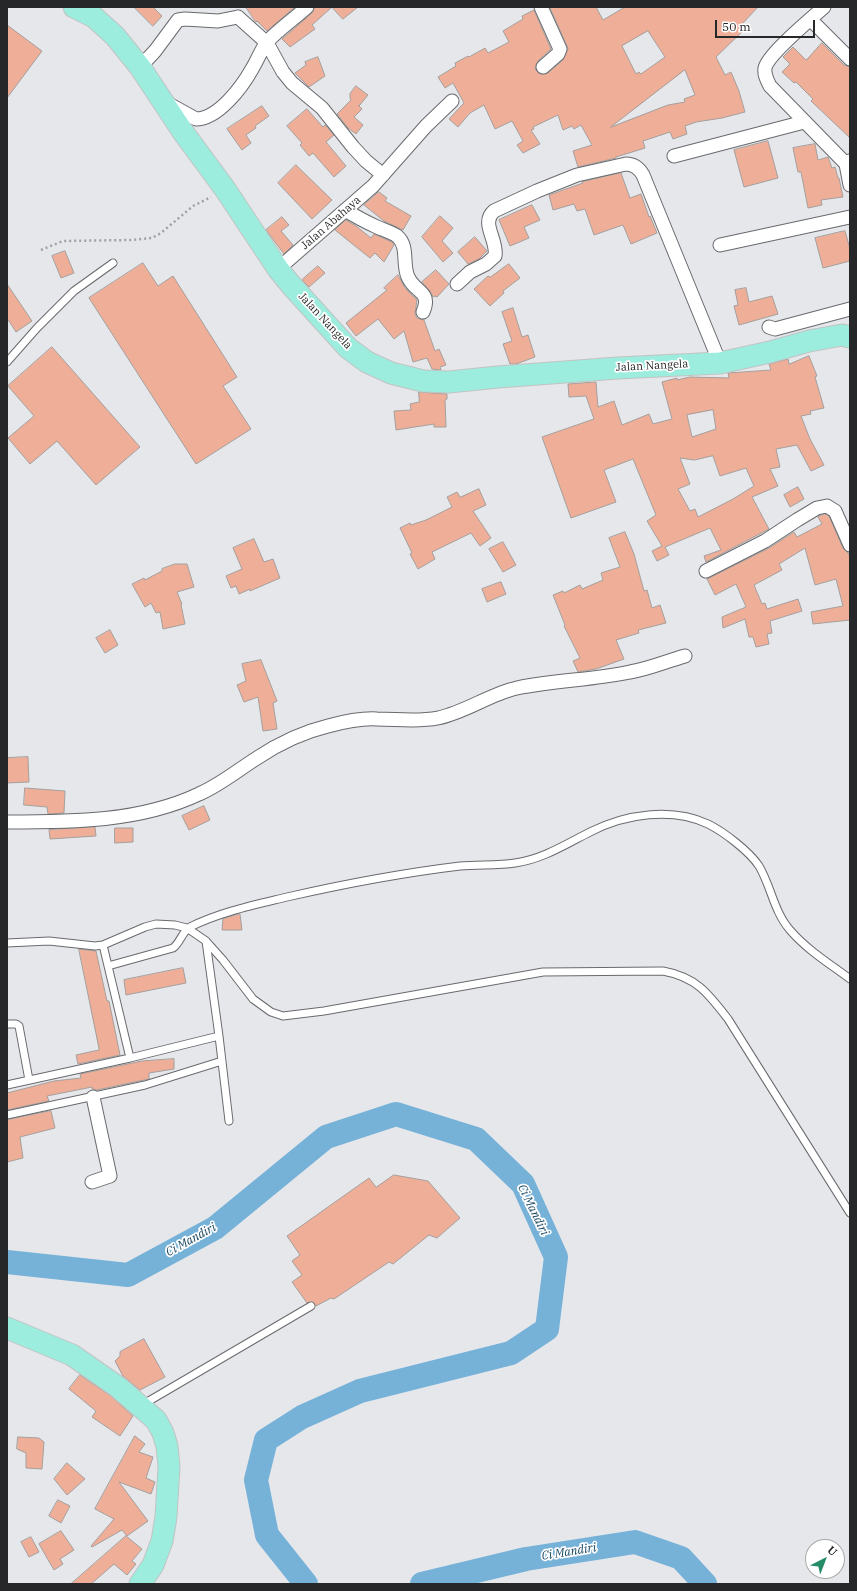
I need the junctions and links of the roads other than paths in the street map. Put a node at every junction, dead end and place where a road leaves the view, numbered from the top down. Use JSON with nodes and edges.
{"nodes":[{"id":1,"x":74,"y":7,"type":"edge"},
{"id":2,"x":306,"y":7,"type":"edge"},
{"id":3,"x":541,"y":7,"type":"edge"},
{"id":4,"x":824,"y":7,"type":"edge"},
{"id":5,"x":240,"y":12,"type":"edge"},
{"id":6,"x":811,"y":20,"type":"junction"},
{"id":7,"x":267,"y":43,"type":"junction"},
{"id":8,"x":850,"y":59,"type":"edge"},
{"id":9,"x":140,"y":67,"type":"junction"},
{"id":10,"x":544,"y":67,"type":"dead end"},
{"id":11,"x":159,"y":98,"type":"junction"},
{"id":12,"x":452,"y":101,"type":"dead end"},
{"id":13,"x":804,"y":122,"type":"junction"},
{"id":14,"x":674,"y":156,"type":"dead end"},
{"id":15,"x":849,"y":164,"type":"edge"},
{"id":16,"x":383,"y":175,"type":"junction"},
{"id":17,"x":850,"y":185,"type":"edge"},
{"id":18,"x":345,"y":210,"type":"junction"},
{"id":19,"x":850,"y":217,"type":"edge"},
{"id":20,"x":720,"y":245,"type":"dead end"},
{"id":21,"x":112,"y":262,"type":"dead end"},
{"id":22,"x":278,"y":270,"type":"junction"},
{"id":23,"x":457,"y":284,"type":"dead end"},
{"id":24,"x":850,"y":309,"type":"edge"},
{"id":25,"x":423,"y":312,"type":"dead end"},
{"id":26,"x":769,"y":327,"type":"dead end"},
{"id":27,"x":847,"y":332,"type":"edge"},
{"id":28,"x":7,"y":362,"type":"edge"},
{"id":29,"x":720,"y":363,"type":"junction"},
{"id":30,"x":850,"y":545,"type":"edge"},
{"id":31,"x":706,"y":571,"type":"dead end"},
{"id":32,"x":685,"y":656,"type":"dead end"},
{"id":33,"x":7,"y":822,"type":"edge"},
{"id":34,"x":187,"y":928,"type":"junction"},
{"id":35,"x":206,"y":941,"type":"junction"},
{"id":36,"x":7,"y":943,"type":"edge"},
{"id":37,"x":102,"y":945,"type":"junction"},
{"id":38,"x":108,"y":966,"type":"junction"},
{"id":39,"x":850,"y":979,"type":"edge"},
{"id":40,"x":7,"y":1024,"type":"edge"},
{"id":41,"x":219,"y":1036,"type":"junction"},
{"id":42,"x":130,"y":1058,"type":"junction"},
{"id":43,"x":222,"y":1061,"type":"junction"},
{"id":44,"x":30,"y":1080,"type":"junction"},
{"id":45,"x":7,"y":1085,"type":"edge"},
{"id":46,"x":93,"y":1097,"type":"junction"},
{"id":47,"x":7,"y":1116,"type":"edge"},
{"id":48,"x":229,"y":1121,"type":"dead end"},
{"id":49,"x":92,"y":1182,"type":"dead end"},
{"id":50,"x":850,"y":1213,"type":"edge"},
{"id":51,"x":311,"y":1306,"type":"dead end"},
{"id":52,"x":7,"y":1328,"type":"edge"},
{"id":53,"x":141,"y":1406,"type":"junction"},
{"id":54,"x":140,"y":1584,"type":"edge"}],
"edges":[{"from":1,"to":9,"type":"main road","name":"Jalan Nangela"},
{"from":2,"to":7,"type":"street"},
{"from":3,"to":10,"type":"street"},
{"from":4,"to":6,"type":"street"},
{"from":5,"to":7,"type":"street"},
{"from":5,"to":9,"type":"street"},
{"from":6,"to":8,"type":"street"},
{"from":6,"to":13,"type":"street"},
{"from":7,"to":11,"type":"street"},
{"from":7,"to":16,"type":"street"},
{"from":9,"to":11,"type":"main road","name":"Jalan Nangela"},
{"from":11,"to":22,"type":"main road","name":"Jalan Nangela"},
{"from":12,"to":16,"type":"street","name":"Jalan Abahaya"},
{"from":13,"to":14,"type":"street"},
{"from":13,"to":15,"type":"street"},
{"from":15,"to":17,"type":"street"},
{"from":16,"to":18,"type":"street","name":"Jalan Abahaya"},
{"from":18,"to":22,"type":"street","name":"Jalan Abahaya"},
{"from":18,"to":25,"type":"street"},
{"from":19,"to":20,"type":"street"},
{"from":21,"to":28,"type":"lane"},
{"from":22,"to":29,"type":"main road","name":"Jalan Nangela"},
{"from":23,"to":29,"type":"street"},
{"from":24,"to":26,"type":"street"},
{"from":27,"to":29,"type":"main road","name":"Jalan Nangela"},
{"from":30,"to":31,"type":"street"},
{"from":32,"to":33,"type":"street"},
{"from":34,"to":35,"type":"lane"},
{"from":34,"to":37,"type":"lane"},
{"from":34,"to":38,"type":"lane"},
{"from":34,"to":39,"type":"lane"},
{"from":35,"to":41,"type":"lane"},
{"from":35,"to":50,"type":"lane"},
{"from":36,"to":37,"type":"lane"},
{"from":37,"to":38,"type":"lane"},
{"from":38,"to":42,"type":"lane"},
{"from":40,"to":44,"type":"lane"},
{"from":41,"to":42,"type":"lane"},
{"from":41,"to":43,"type":"lane"},
{"from":42,"to":44,"type":"lane"},
{"from":43,"to":46,"type":"lane"},
{"from":43,"to":48,"type":"lane"},
{"from":44,"to":45,"type":"lane"},
{"from":46,"to":47,"type":"lane"},
{"from":46,"to":49,"type":"street"},
{"from":51,"to":53,"type":"lane"},
{"from":52,"to":53,"type":"main road"},
{"from":53,"to":54,"type":"main road"}]}
